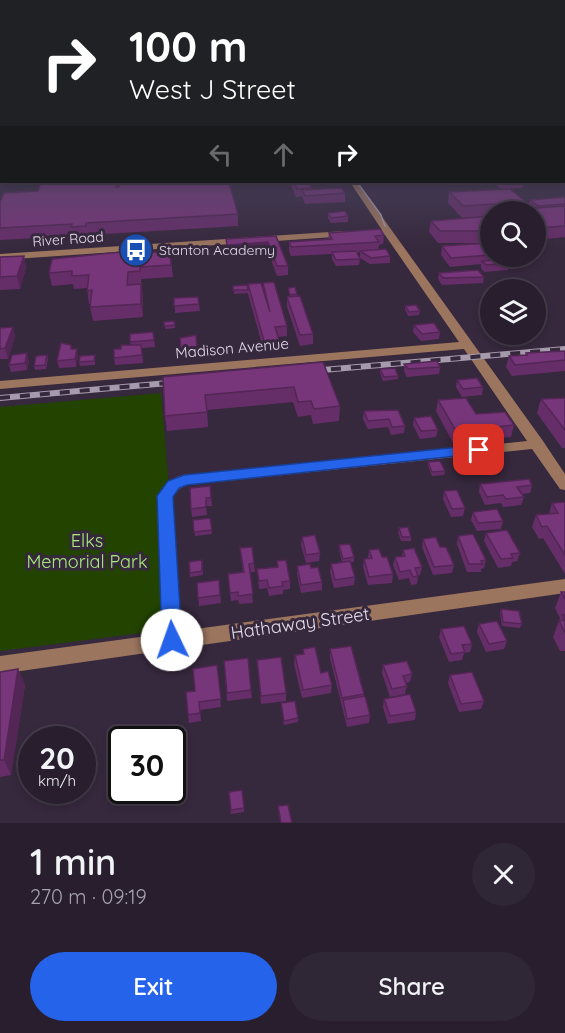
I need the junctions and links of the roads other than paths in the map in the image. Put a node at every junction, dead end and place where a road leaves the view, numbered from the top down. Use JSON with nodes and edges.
{"nodes":[{"id":1,"x":354,"y":183,"type":"edge"},
{"id":2,"x":387,"y":229,"type":"junction"},
{"id":3,"x":0,"y":257,"type":"edge"},
{"id":4,"x":467,"y":345,"type":"junction"},
{"id":5,"x":0,"y":385,"type":"edge"},
{"id":6,"x":537,"y":444,"type":"junction"},
{"id":7,"x":565,"y":485,"type":"edge"},
{"id":8,"x":565,"y":586,"type":"edge"},
{"id":9,"x":172,"y":640,"type":"junction"},
{"id":10,"x":0,"y":665,"type":"edge"}],
"edges":[{"from":1,"to":2,"type":"street"},
{"from":2,"to":3,"type":"street","name":"River Road"},
{"from":2,"to":4,"type":"street"},
{"from":4,"to":5,"type":"street","name":"Madison Avenue"},
{"from":4,"to":6,"type":"street"},
{"from":6,"to":7,"type":"street"},
{"from":6,"to":9,"type":"street"},
{"from":8,"to":9,"type":"street","name":"Hathaway Street"},
{"from":9,"to":10,"type":"street","name":"Hathaway Street"}]}
